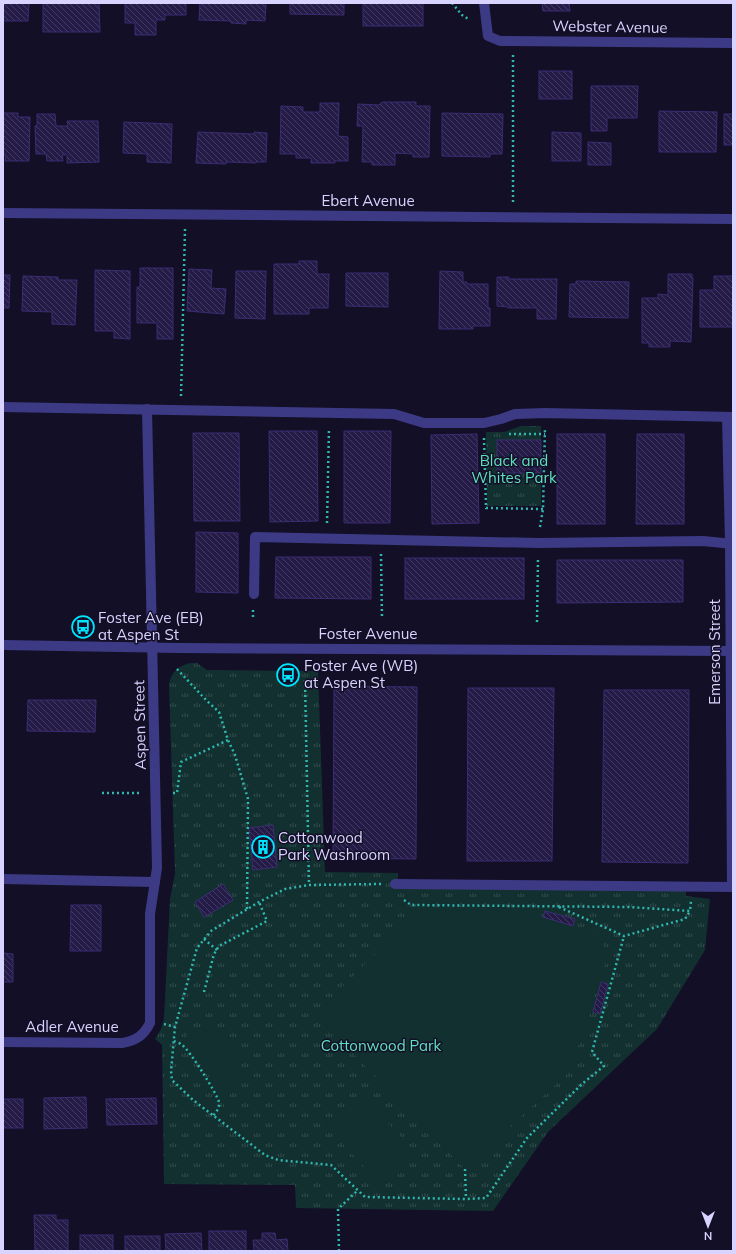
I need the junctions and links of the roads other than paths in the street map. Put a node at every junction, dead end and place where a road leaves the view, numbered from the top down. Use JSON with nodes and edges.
{"nodes":[{"id":1,"x":484,"y":3,"type":"edge"},
{"id":2,"x":733,"y":43,"type":"edge"},
{"id":3,"x":3,"y":212,"type":"edge"},
{"id":4,"x":733,"y":219,"type":"edge"},
{"id":5,"x":3,"y":407,"type":"edge"},
{"id":6,"x":147,"y":409,"type":"junction"},
{"id":7,"x":730,"y":417,"type":"edge"},
{"id":8,"x":732,"y":543,"type":"edge"},
{"id":9,"x":254,"y":594,"type":"dead end"},
{"id":10,"x":3,"y":645,"type":"edge"},
{"id":11,"x":153,"y":647,"type":"junction"},
{"id":12,"x":732,"y":651,"type":"edge"},
{"id":13,"x":3,"y":879,"type":"edge"},
{"id":14,"x":155,"y":882,"type":"junction"},
{"id":15,"x":395,"y":884,"type":"road end"},
{"id":16,"x":732,"y":886,"type":"edge"},
{"id":17,"x":140,"y":1037,"type":"joint"},
{"id":18,"x":3,"y":1042,"type":"edge"}],
"edges":[{"from":1,"to":2,"type":"street","name":"Webster Avenue"},
{"from":3,"to":4,"type":"street","name":"Ebert Avenue"},
{"from":5,"to":6,"type":"street"},
{"from":6,"to":7,"type":"street"},
{"from":6,"to":11,"type":"street","name":"Aspen Street"},
{"from":7,"to":8,"type":"street","name":"Emerson Street"},
{"from":8,"to":9,"type":"street"},
{"from":8,"to":12,"type":"street","name":"Emerson Street"},
{"from":10,"to":11,"type":"street","name":"Foster Avenue"},
{"from":11,"to":12,"type":"street","name":"Foster Avenue"},
{"from":11,"to":14,"type":"street","name":"Aspen Street"},
{"from":12,"to":16,"type":"street","name":"Emerson Street"},
{"from":13,"to":14,"type":"street"},
{"from":14,"to":17,"type":"street","name":"Aspen Street"},
{"from":15,"to":16,"type":"street"},
{"from":17,"to":18,"type":"street","name":"Adler Avenue"}]}
